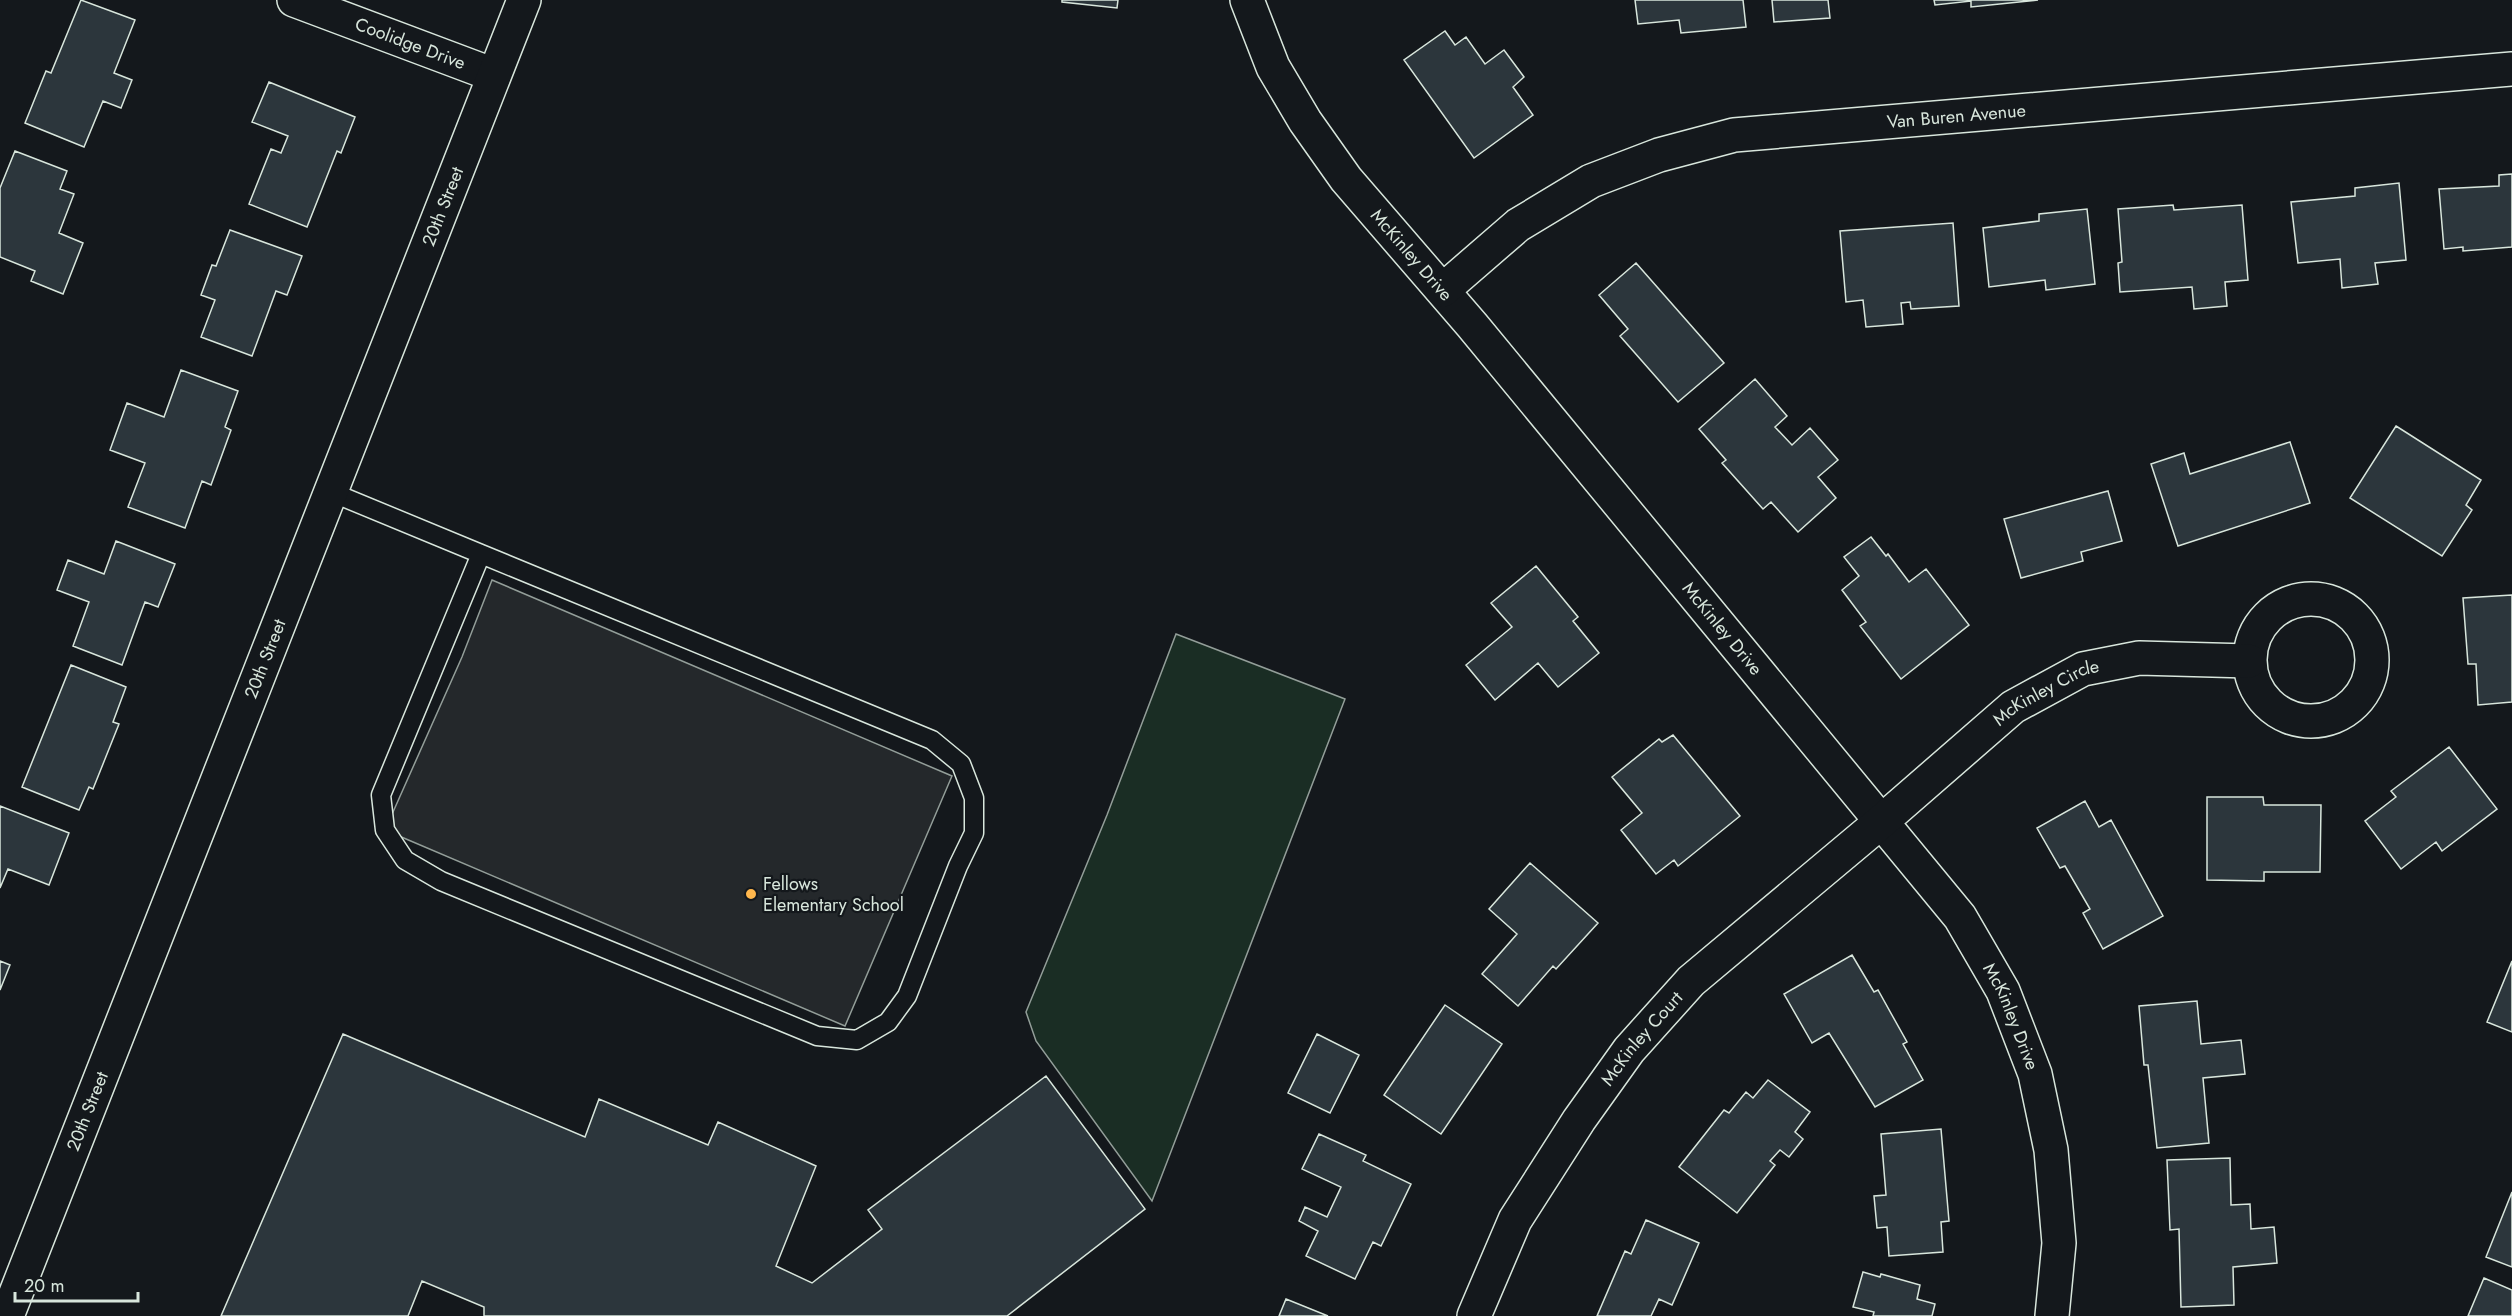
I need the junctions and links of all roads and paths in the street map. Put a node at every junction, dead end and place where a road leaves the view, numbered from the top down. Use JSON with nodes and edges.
{"nodes":[{"id":1,"x":294,"y":0,"type":"edge"},
{"id":2,"x":524,"y":0,"type":"edge"},
{"id":3,"x":1247,"y":0,"type":"edge"},
{"id":4,"x":2512,"y":69,"type":"edge"},
{"id":5,"x":494,"y":75,"type":"junction"},
{"id":6,"x":1443,"y":290,"type":"junction"},
{"id":7,"x":331,"y":492,"type":"junction"},
{"id":8,"x":481,"y":554,"type":"junction"},
{"id":9,"x":2249,"y":661,"type":"dead end"},
{"id":10,"x":1882,"y":821,"type":"junction"},
{"id":11,"x":7,"y":1316,"type":"edge"},
{"id":12,"x":1474,"y":1316,"type":"edge"},
{"id":13,"x":2052,"y":1316,"type":"edge"}],
"edges":[{"from":1,"to":5,"type":"street","name":"Coolidge Drive"},
{"from":2,"to":5,"type":"street","name":"20th Street"},
{"from":3,"to":6,"type":"street","name":"McKinley Drive"},
{"from":4,"to":6,"type":"street","name":"Van Buren Avenue"},
{"from":5,"to":7,"type":"street","name":"20th Street"},
{"from":6,"to":10,"type":"street","name":"McKinley Drive"},
{"from":7,"to":8,"type":"lane"},
{"from":7,"to":11,"type":"street","name":"20th Street"},
{"from":8,"to":8,"type":"lane"},
{"from":9,"to":10,"type":"street","name":"McKinley Circle"},
{"from":10,"to":12,"type":"street","name":"McKinley Court"},
{"from":10,"to":13,"type":"street","name":"McKinley Drive"}]}
